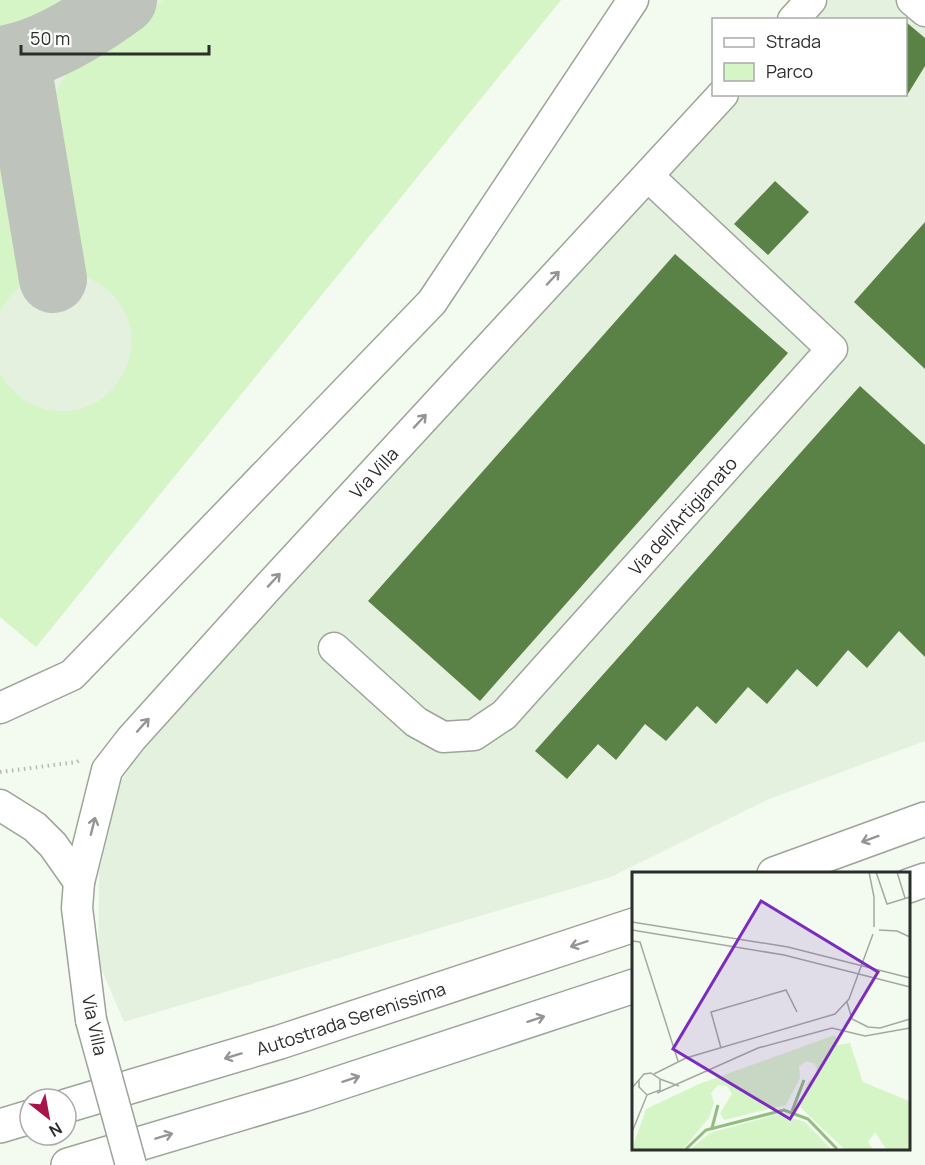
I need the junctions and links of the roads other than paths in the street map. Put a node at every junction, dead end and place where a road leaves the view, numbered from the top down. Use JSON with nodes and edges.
{"nodes":[{"id":1,"x":633,"y":0,"type":"edge"},
{"id":2,"x":811,"y":0,"type":"edge"},
{"id":3,"x":912,"y":0,"type":"edge"},
{"id":4,"x":925,"y":10,"type":"edge"},
{"id":5,"x":795,"y":18,"type":"edge"},
{"id":6,"x":721,"y":96,"type":"edge"},
{"id":7,"x":648,"y":176,"type":"junction"},
{"id":8,"x":334,"y":648,"type":"dead end"},
{"id":9,"x":0,"y":708,"type":"edge"},
{"id":10,"x":0,"y":806,"type":"edge"},
{"id":11,"x":925,"y":819,"type":"edge"},
{"id":12,"x":779,"y":872,"type":"edge"},
{"id":13,"x":925,"y":880,"type":"edge"},
{"id":14,"x":80,"y":882,"type":"junction"},
{"id":15,"x":910,"y":886,"type":"edge"},
{"id":16,"x":632,"y":926,"type":"edge"},
{"id":17,"x":632,"y":987,"type":"edge"},
{"id":18,"x":78,"y":1102,"type":"edge"},
{"id":19,"x":18,"y":1121,"type":"edge"},
{"id":20,"x":0,"y":1126,"type":"edge"},
{"id":21,"x":68,"y":1165,"type":"edge"},
{"id":22,"x":131,"y":1165,"type":"edge"}],
"edges":[{"from":1,"to":9,"type":"street"},
{"from":2,"to":5,"type":"street"},
{"from":3,"to":4,"type":"street"},
{"from":6,"to":7,"type":"street","name":"Via Villa"},
{"from":7,"to":8,"type":"street","name":"Via dell'Artigianato"},
{"from":14,"to":7,"type":"street","name":"Via Villa","one_way":true},
{"from":10,"to":14,"type":"street"},
{"from":11,"to":12,"type":"highway","one_way":true},
{"from":13,"to":15,"type":"highway"},
{"from":14,"to":22,"type":"street","name":"Via Villa","bridge":true},
{"from":16,"to":18,"type":"highway","name":"Autostrada Serenissima","one_way":true},
{"from":21,"to":17,"type":"highway","one_way":true},
{"from":19,"to":20,"type":"highway"}]}
